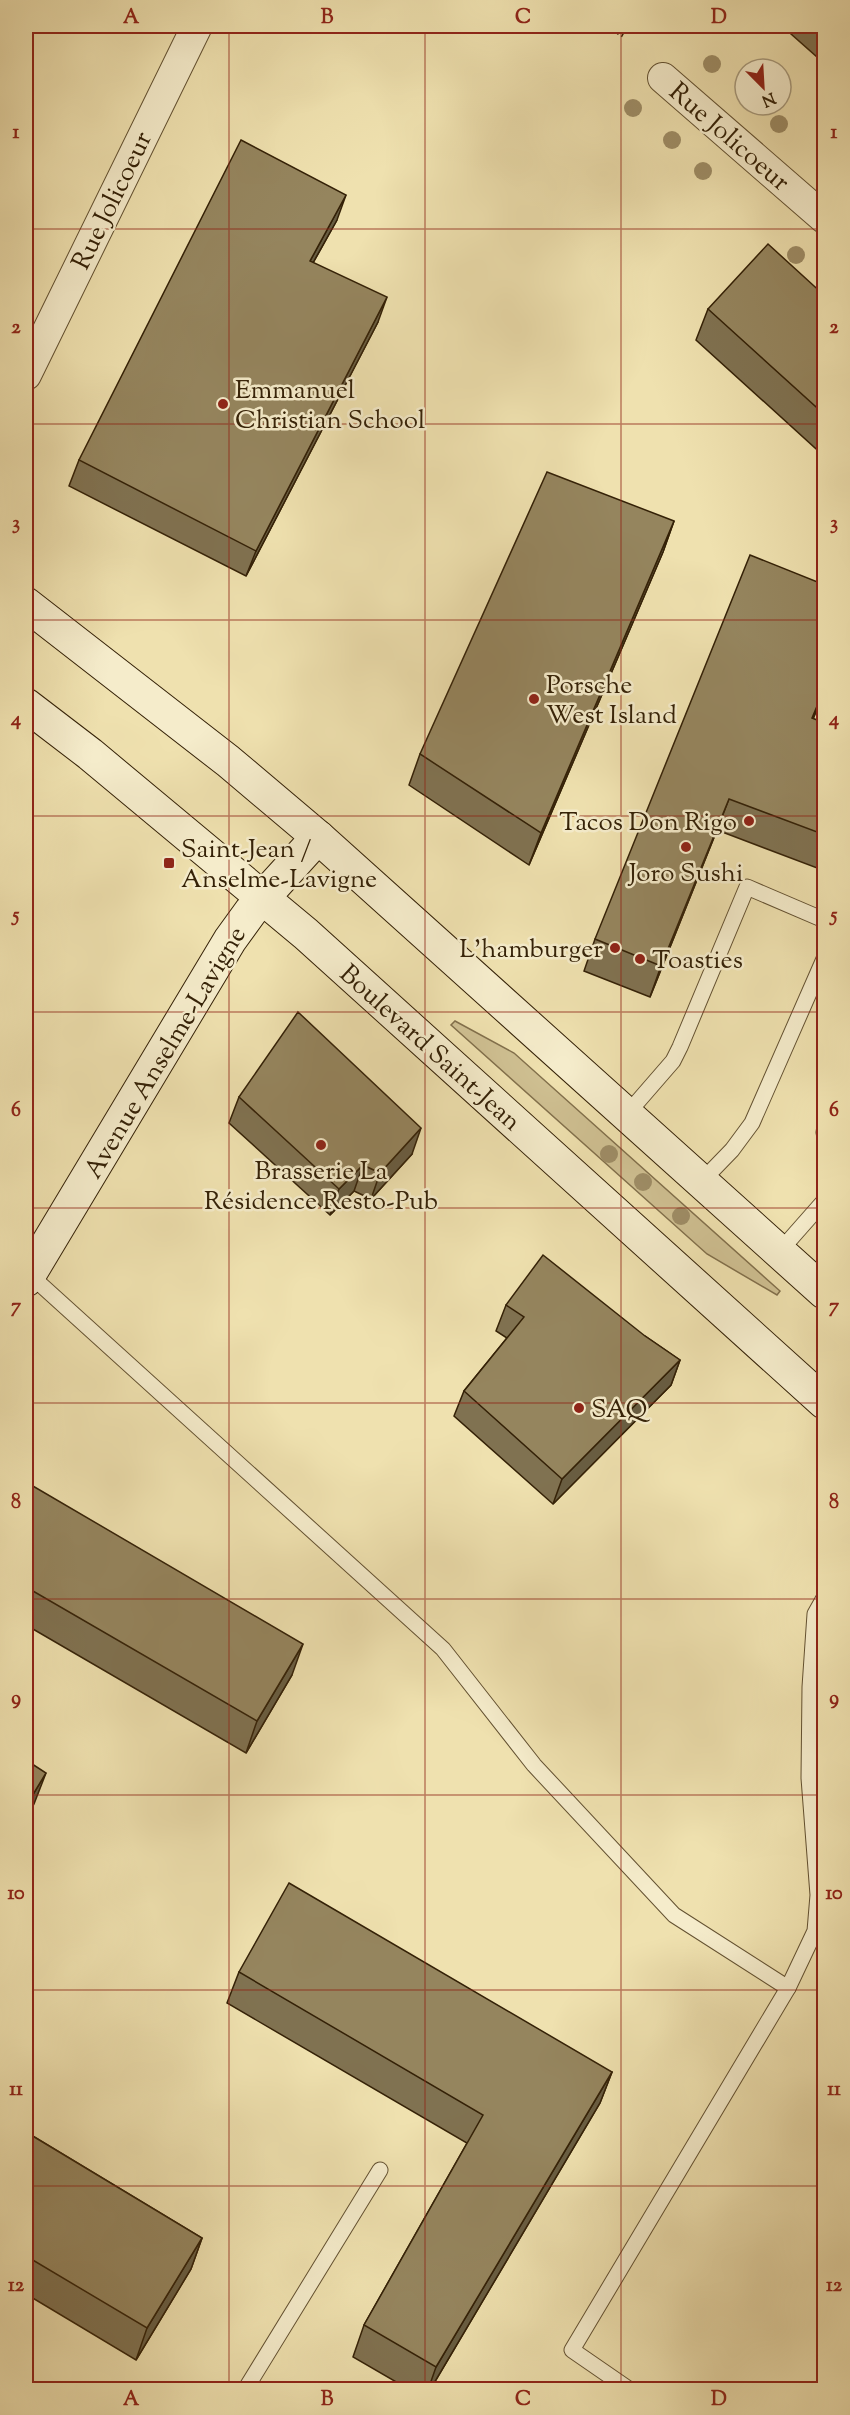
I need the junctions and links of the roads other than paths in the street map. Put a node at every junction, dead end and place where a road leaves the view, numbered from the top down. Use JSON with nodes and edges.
{"nodes":[{"id":1,"x":197,"y":26,"type":"edge"},
{"id":2,"x":663,"y":78,"type":"dead end"},
{"id":3,"x":825,"y":218,"type":"edge"},
{"id":4,"x":26,"y":375,"type":"edge"},
{"id":5,"x":26,"y":604,"type":"edge"},
{"id":6,"x":26,"y":705,"type":"edge"},
{"id":7,"x":318,"y":837,"type":"junction"},
{"id":8,"x":263,"y":898,"type":"junction"},
{"id":9,"x":825,"y":920,"type":"edge"},
{"id":10,"x":825,"y":959,"type":"edge"},
{"id":11,"x":627,"y":1114,"type":"junction"},
{"id":12,"x":701,"y":1182,"type":"junction"},
{"id":13,"x":825,"y":1201,"type":"edge"},
{"id":14,"x":779,"y":1252,"type":"junction"},
{"id":15,"x":27,"y":1277,"type":"edge"},
{"id":16,"x":825,"y":1292,"type":"edge"},
{"id":17,"x":825,"y":1402,"type":"edge"},
{"id":18,"x":825,"y":1598,"type":"edge"},
{"id":19,"x":788,"y":1988,"type":"junction"},
{"id":20,"x":380,"y":2170,"type":"dead end"},
{"id":21,"x":245,"y":2390,"type":"edge"},
{"id":22,"x":630,"y":2390,"type":"edge"}],
"edges":[{"from":1,"to":4,"type":"street","name":"Rue Jolicoeur"},
{"from":2,"to":3,"type":"street","name":"Rue Jolicoeur"},
{"from":5,"to":7,"type":"main road"},
{"from":6,"to":8,"type":"main road","name":"Boulevard Saint-Jean"},
{"from":7,"to":8,"type":"main road","name":"Avenue Anselme-Lavigne"},
{"from":7,"to":11,"type":"main road"},
{"from":8,"to":15,"type":"main road","name":"Avenue Anselme-Lavigne"},
{"from":8,"to":17,"type":"main road","name":"Boulevard Saint-Jean"},
{"from":9,"to":11,"type":"lane"},
{"from":10,"to":12,"type":"lane"},
{"from":11,"to":12,"type":"main road"},
{"from":12,"to":14,"type":"main road"},
{"from":13,"to":14,"type":"lane"},
{"from":14,"to":16,"type":"main road"},
{"from":15,"to":19,"type":"lane"},
{"from":18,"to":19,"type":"lane"},
{"from":19,"to":22,"type":"lane"},
{"from":20,"to":21,"type":"lane"}]}
